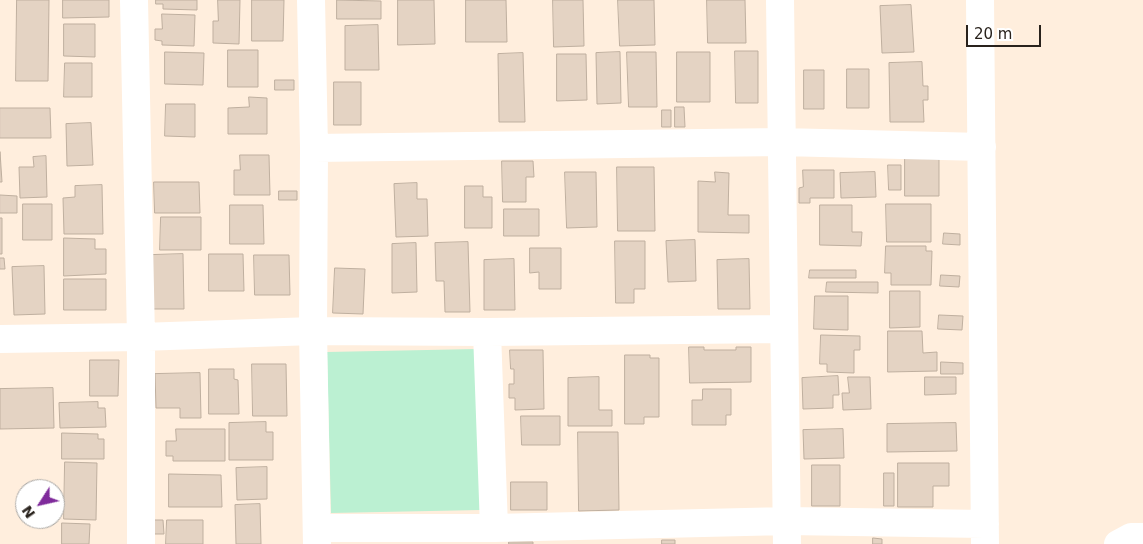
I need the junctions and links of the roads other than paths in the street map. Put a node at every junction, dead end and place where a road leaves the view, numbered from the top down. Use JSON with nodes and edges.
{"nodes":[{"id":1,"x":134,"y":0,"type":"edge"},
{"id":2,"x":311,"y":0,"type":"edge"},
{"id":3,"x":780,"y":0,"type":"edge"},
{"id":4,"x":980,"y":0,"type":"edge"},
{"id":5,"x":782,"y":142,"type":"junction"},
{"id":6,"x":982,"y":147,"type":"junction"},
{"id":7,"x":314,"y":148,"type":"junction"},
{"id":8,"x":784,"y":329,"type":"junction"},
{"id":9,"x":313,"y":331,"type":"junction"},
{"id":10,"x":487,"y":332,"type":"junction"},
{"id":11,"x":141,"y":337,"type":"junction"},
{"id":12,"x":0,"y":339,"type":"edge"},
{"id":13,"x":494,"y":528,"type":"junction"},
{"id":14,"x":787,"y":533,"type":"edge"},
{"id":15,"x":985,"y":534,"type":"edge"},
{"id":16,"x":317,"y":536,"type":"edge"},
{"id":17,"x":1143,"y":537,"type":"edge"},
{"id":18,"x":141,"y":544,"type":"edge"},
{"id":19,"x":1118,"y":544,"type":"edge"}],
"edges":[{"from":1,"to":11,"type":"street"},
{"from":2,"to":7,"type":"street"},
{"from":3,"to":5,"type":"street"},
{"from":4,"to":6,"type":"street"},
{"from":5,"to":6,"type":"street"},
{"from":5,"to":7,"type":"street"},
{"from":5,"to":8,"type":"street"},
{"from":6,"to":15,"type":"street"},
{"from":7,"to":9,"type":"street"},
{"from":8,"to":10,"type":"street"},
{"from":8,"to":14,"type":"street"},
{"from":9,"to":10,"type":"street"},
{"from":9,"to":11,"type":"street"},
{"from":9,"to":16,"type":"street"},
{"from":10,"to":13,"type":"street"},
{"from":11,"to":12,"type":"street"},
{"from":11,"to":18,"type":"street"},
{"from":13,"to":14,"type":"street"},
{"from":13,"to":16,"type":"street"},
{"from":14,"to":15,"type":"street"},
{"from":17,"to":19,"type":"street"}]}
